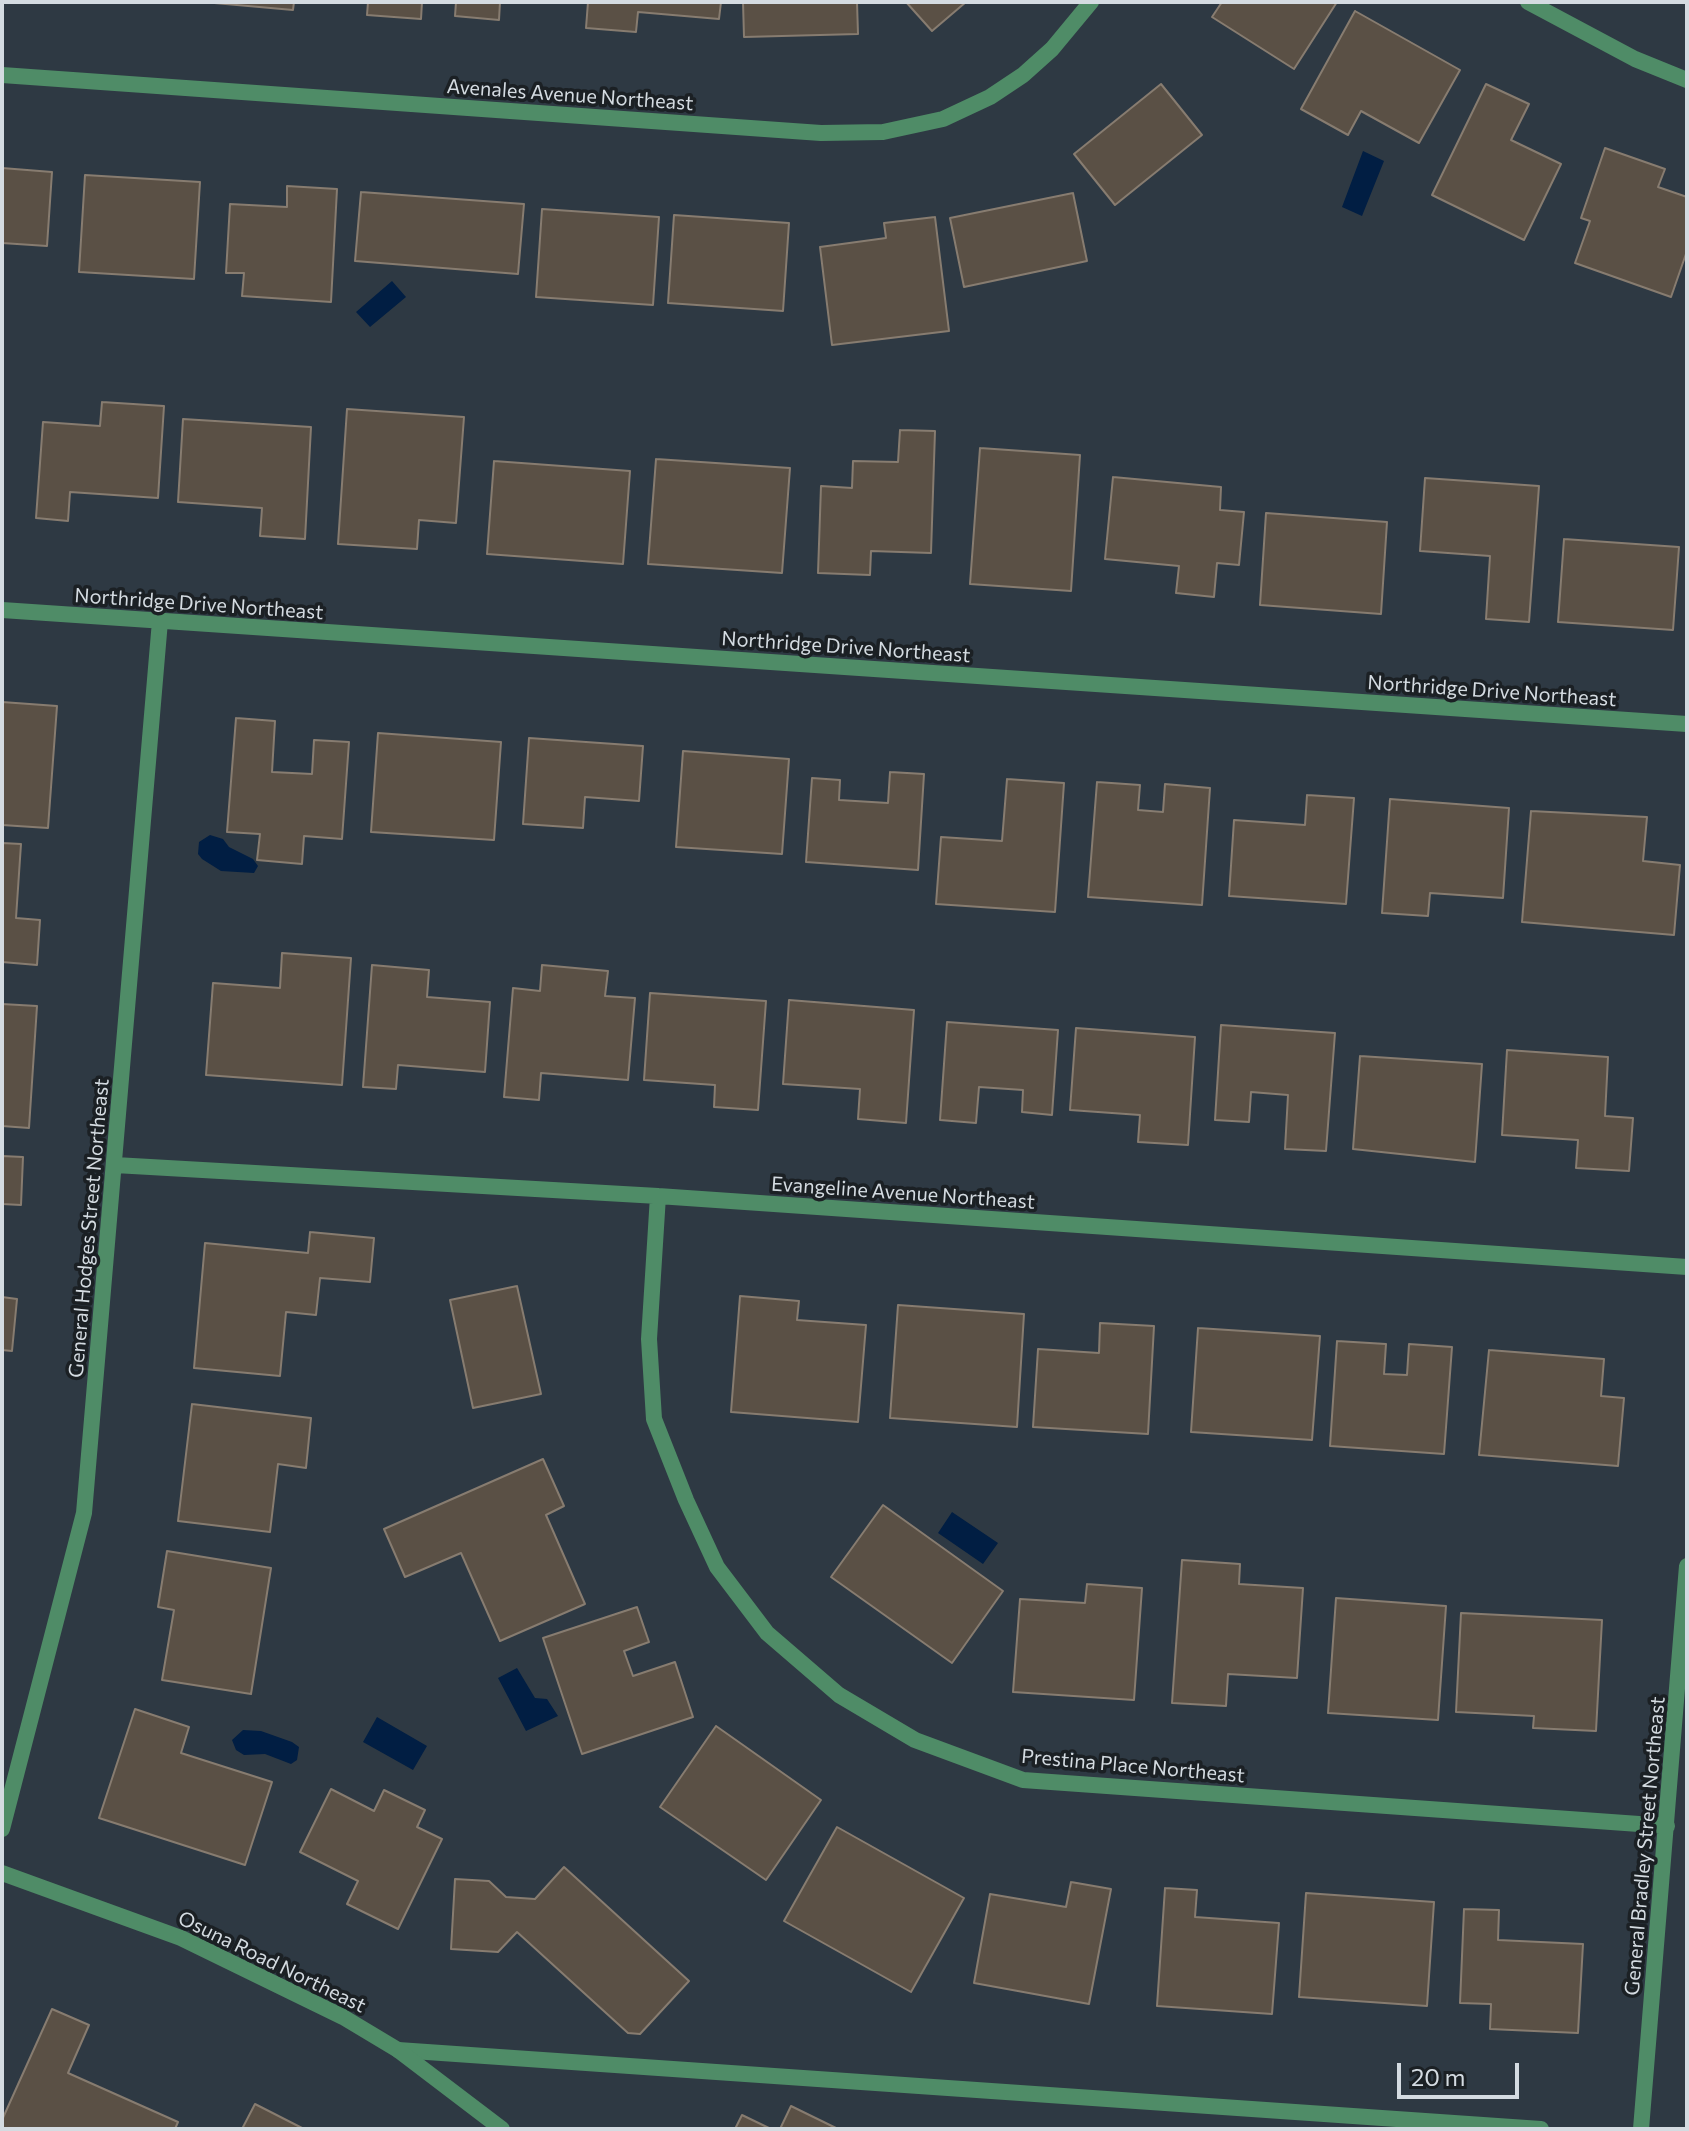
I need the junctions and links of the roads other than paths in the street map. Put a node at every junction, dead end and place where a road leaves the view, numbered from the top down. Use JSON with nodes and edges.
{"nodes":[{"id":1,"x":1091,"y":2,"type":"edge"},
{"id":2,"x":1528,"y":2,"type":"edge"},
{"id":3,"x":2,"y":75,"type":"edge"},
{"id":4,"x":1687,"y":80,"type":"edge"},
{"id":5,"x":2,"y":610,"type":"edge"},
{"id":6,"x":160,"y":621,"type":"junction"},
{"id":7,"x":1687,"y":724,"type":"edge"},
{"id":8,"x":115,"y":1165,"type":"junction"},
{"id":9,"x":658,"y":1196,"type":"junction"},
{"id":10,"x":1687,"y":1267,"type":"edge"},
{"id":11,"x":1687,"y":1566,"type":"edge"},
{"id":12,"x":1667,"y":1826,"type":"junction"},
{"id":13,"x":2,"y":1829,"type":"edge"},
{"id":14,"x":2,"y":1873,"type":"edge"},
{"id":15,"x":398,"y":2050,"type":"junction"},
{"id":16,"x":502,"y":2129,"type":"edge"},
{"id":17,"x":1541,"y":2129,"type":"edge"},
{"id":18,"x":1641,"y":2129,"type":"edge"}],
"edges":[{"from":1,"to":3,"type":"street","name":"Avenales Avenue Northeast"},
{"from":2,"to":4,"type":"street"},
{"from":5,"to":6,"type":"street","name":"Northridge Drive Northeast"},
{"from":6,"to":7,"type":"street","name":"Northridge Drive Northeast"},
{"from":6,"to":8,"type":"street","name":"General Hodges Street Northeast"},
{"from":8,"to":9,"type":"street","name":"Evangeline Avenue Northeast"},
{"from":8,"to":13,"type":"street","name":"General Hodges Street Northeast"},
{"from":9,"to":10,"type":"street","name":"Evangeline Avenue Northeast"},
{"from":9,"to":12,"type":"street","name":"Prestina Place Northeast"},
{"from":11,"to":12,"type":"street","name":"General Bradley Street Northeast"},
{"from":12,"to":18,"type":"street","name":"General Bradley Street Northeast"},
{"from":14,"to":15,"type":"street","name":"Osuna Road Northeast"},
{"from":15,"to":16,"type":"street","name":"Osuna Road Northeast"},
{"from":15,"to":17,"type":"street"}]}
